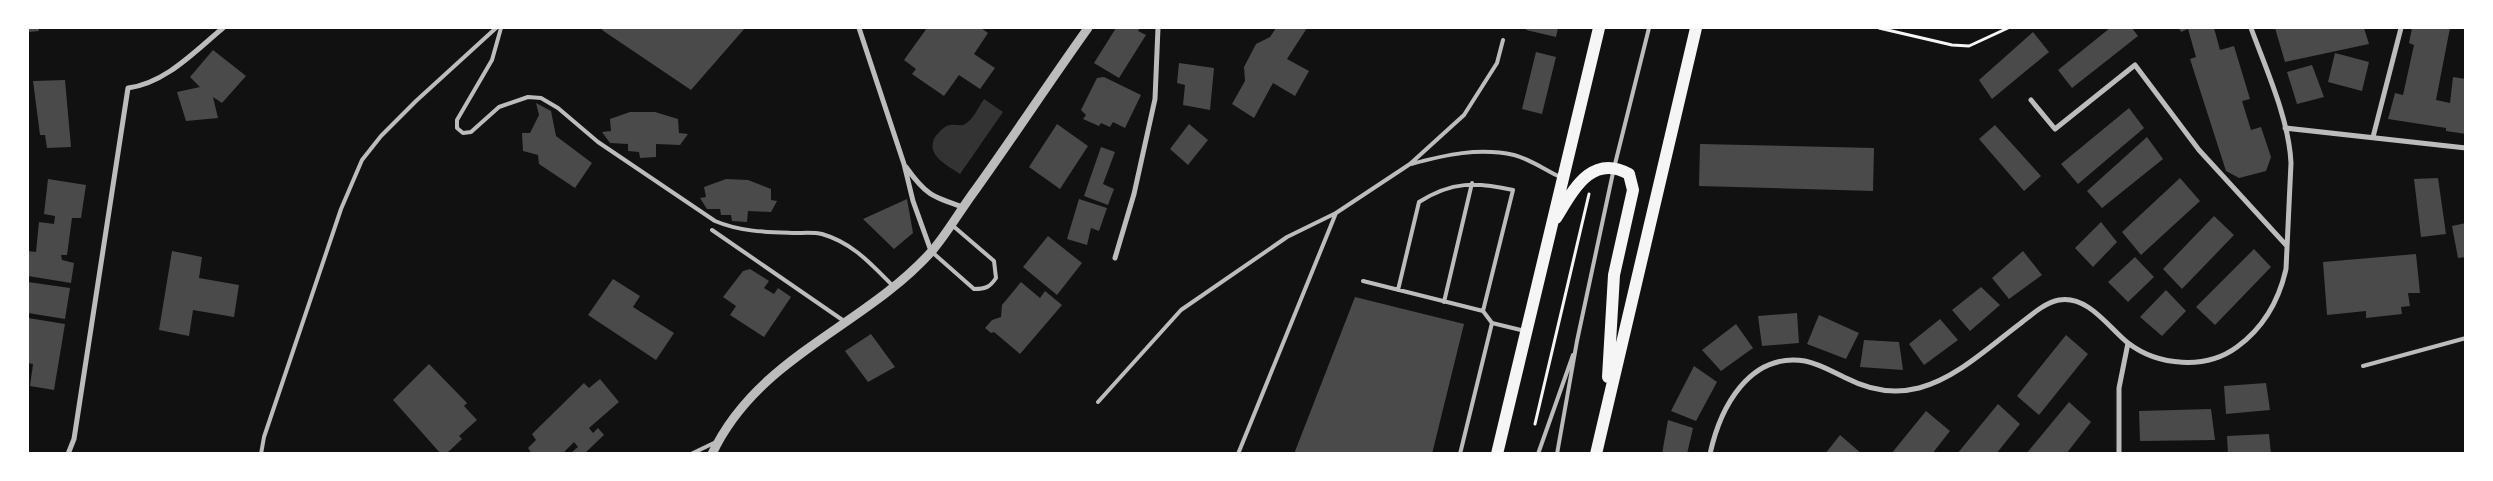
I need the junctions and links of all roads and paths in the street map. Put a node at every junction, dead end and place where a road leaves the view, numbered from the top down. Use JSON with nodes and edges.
{"nodes":[{"id":1,"x":223,"y":28,"type":"edge"},
{"id":2,"x":496,"y":28,"type":"edge"},
{"id":3,"x":501,"y":28,"type":"edge"},
{"id":4,"x":859,"y":28,"type":"edge"},
{"id":5,"x":1088,"y":28,"type":"edge"},
{"id":6,"x":1158,"y":28,"type":"edge"},
{"id":7,"x":1599,"y":28,"type":"edge"},
{"id":8,"x":1649,"y":28,"type":"edge"},
{"id":9,"x":1696,"y":28,"type":"edge"},
{"id":10,"x":1879,"y":28,"type":"edge"},
{"id":11,"x":2008,"y":28,"type":"edge"},
{"id":12,"x":2251,"y":28,"type":"edge"},
{"id":13,"x":2401,"y":28,"type":"edge"},
{"id":14,"x":1503,"y":40,"type":"dead end"},
{"id":15,"x":2031,"y":100,"type":"dead end"},
{"id":16,"x":2286,"y":128,"type":"junction"},
{"id":17,"x":2373,"y":137,"type":"junction"},
{"id":18,"x":2466,"y":148,"type":"edge"},
{"id":19,"x":904,"y":164,"type":"junction"},
{"id":20,"x":1410,"y":164,"type":"junction"},
{"id":21,"x":1614,"y":168,"type":"junction"},
{"id":22,"x":1588,"y":174,"type":"junction"},
{"id":23,"x":1562,"y":178,"type":"junction"},
{"id":24,"x":1472,"y":183,"type":"junction"},
{"id":25,"x":963,"y":207,"type":"junction"},
{"id":26,"x":1336,"y":214,"type":"junction"},
{"id":27,"x":951,"y":223,"type":"junction"},
{"id":28,"x":1551,"y":225,"type":"junction"},
{"id":29,"x":712,"y":230,"type":"dead end"},
{"id":30,"x":2287,"y":246,"type":"junction"},
{"id":31,"x":931,"y":251,"type":"junction"},
{"id":32,"x":1115,"y":258,"type":"dead end"},
{"id":33,"x":1363,"y":281,"type":"dead end"},
{"id":34,"x":893,"y":286,"type":"junction"},
{"id":35,"x":1398,"y":290,"type":"junction"},
{"id":36,"x":1444,"y":302,"type":"junction"},
{"id":37,"x":1483,"y":311,"type":"junction"},
{"id":38,"x":844,"y":322,"type":"junction"},
{"id":39,"x":1492,"y":323,"type":"junction"},
{"id":40,"x":1526,"y":331,"type":"junction"},
{"id":41,"x":2466,"y":338,"type":"edge"},
{"id":42,"x":1577,"y":341,"type":"junction"},
{"id":43,"x":2128,"y":343,"type":"junction"},
{"id":44,"x":2363,"y":366,"type":"dead end"},
{"id":45,"x":1098,"y":402,"type":"dead end"},
{"id":46,"x":1606,"y":404,"type":"junction"},
{"id":47,"x":1603,"y":420,"type":"junction"},
{"id":48,"x":1534,"y":429,"type":"dead end"},
{"id":49,"x":717,"y":442,"type":"junction"},
{"id":50,"x":68,"y":454,"type":"edge"},
{"id":51,"x":261,"y":454,"type":"edge"},
{"id":52,"x":691,"y":454,"type":"edge"},
{"id":53,"x":712,"y":454,"type":"edge"},
{"id":54,"x":1238,"y":454,"type":"edge"},
{"id":55,"x":1460,"y":454,"type":"edge"},
{"id":56,"x":1497,"y":454,"type":"edge"},
{"id":57,"x":1538,"y":454,"type":"edge"},
{"id":58,"x":1557,"y":454,"type":"edge"},
{"id":59,"x":1596,"y":454,"type":"edge"},
{"id":60,"x":1606,"y":454,"type":"edge"},
{"id":61,"x":1710,"y":454,"type":"edge"},
{"id":62,"x":2120,"y":454,"type":"edge"}],
"edges":[{"from":1,"to":50,"type":"street"},
{"from":2,"to":51,"type":"lane"},
{"from":3,"to":34,"type":"lane"},
{"from":4,"to":19,"type":"street"},
{"from":5,"to":25,"type":"street"},
{"from":6,"to":32,"type":"street"},
{"from":7,"to":23,"type":"main road"},
{"from":8,"to":21,"type":"lane"},
{"from":9,"to":46,"type":"main road"},
{"from":10,"to":11,"type":"path"},
{"from":12,"to":16,"type":"street"},
{"from":13,"to":17,"type":"street"},
{"from":14,"to":20,"type":"lane"},
{"from":15,"to":30,"type":"street"},
{"from":16,"to":17,"type":"street"},
{"from":16,"to":30,"type":"street"},
{"from":17,"to":18,"type":"street"},
{"from":19,"to":25,"type":"street"},
{"from":19,"to":31,"type":"street"},
{"from":20,"to":23,"type":"lane"},
{"from":20,"to":26,"type":"lane"},
{"from":21,"to":22,"type":"main road"},
{"from":21,"to":42,"type":"lane"},
{"from":21,"to":46,"type":"main road"},
{"from":22,"to":28,"type":"main road"},
{"from":22,"to":48,"type":"path"},
{"from":23,"to":28,"type":"main road"},
{"from":24,"to":35,"type":"lane"},
{"from":24,"to":36,"type":"lane"},
{"from":24,"to":37,"type":"lane"},
{"from":25,"to":27,"type":"street"},
{"from":26,"to":45,"type":"lane"},
{"from":26,"to":54,"type":"lane"},
{"from":27,"to":31,"type":"street"},
{"from":27,"to":31,"type":"lane"},
{"from":28,"to":40,"type":"main road"},
{"from":29,"to":38,"type":"lane"},
{"from":30,"to":43,"type":"street"},
{"from":31,"to":34,"type":"street"},
{"from":33,"to":35,"type":"lane"},
{"from":34,"to":38,"type":"street"},
{"from":35,"to":36,"type":"lane"},
{"from":36,"to":37,"type":"lane"},
{"from":37,"to":39,"type":"lane"},
{"from":38,"to":49,"type":"street"},
{"from":39,"to":40,"type":"lane"},
{"from":39,"to":55,"type":"lane"},
{"from":40,"to":56,"type":"main road"},
{"from":41,"to":44,"type":"lane"},
{"from":42,"to":57,"type":"lane"},
{"from":42,"to":58,"type":"lane"},
{"from":43,"to":61,"type":"street"},
{"from":43,"to":62,"type":"street"},
{"from":46,"to":47,"type":"main road"},
{"from":47,"to":59,"type":"main road"},
{"from":47,"to":60,"type":"main road"},
{"from":49,"to":52,"type":"lane"},
{"from":49,"to":53,"type":"street"}]}
